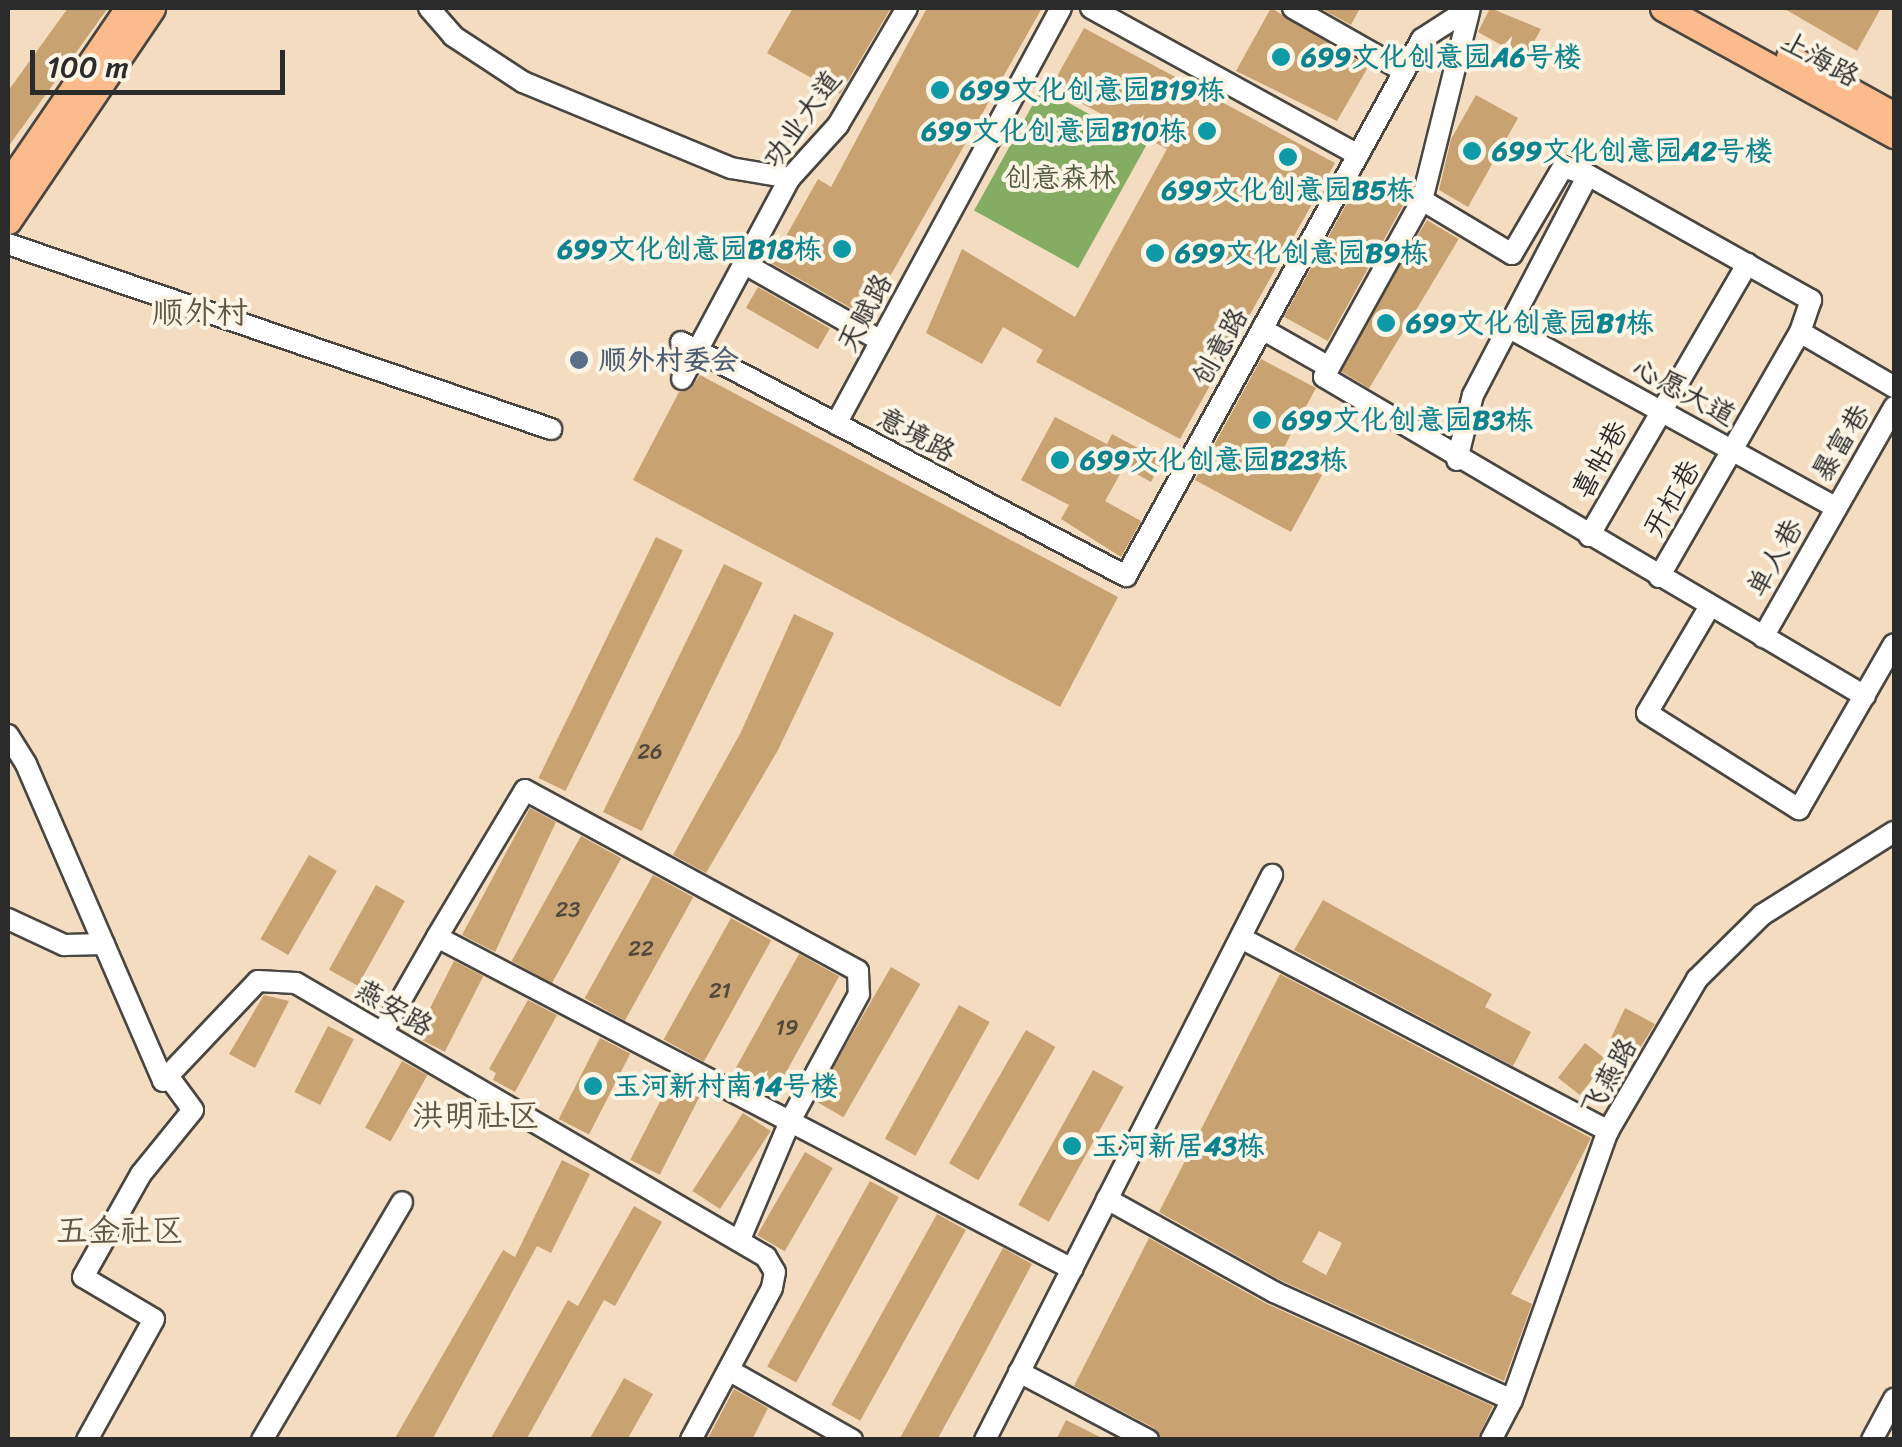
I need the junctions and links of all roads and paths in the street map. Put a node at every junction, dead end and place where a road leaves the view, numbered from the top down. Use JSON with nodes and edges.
{"nodes":[{"id":1,"x":128,"y":8,"type":"edge"},
{"id":2,"x":152,"y":8,"type":"edge"},
{"id":3,"x":430,"y":8,"type":"edge"},
{"id":4,"x":906,"y":8,"type":"edge"},
{"id":5,"x":1062,"y":8,"type":"edge"},
{"id":6,"x":1091,"y":8,"type":"edge"},
{"id":7,"x":1293,"y":8,"type":"edge"},
{"id":8,"x":1663,"y":8,"type":"edge"},
{"id":9,"x":1699,"y":8,"type":"edge"},
{"id":10,"x":1470,"y":10,"type":"edge"},
{"id":11,"x":1404,"y":71,"type":"junction"},
{"id":12,"x":1894,"y":114,"type":"edge"},
{"id":13,"x":1894,"y":134,"type":"edge"},
{"id":14,"x":1358,"y":154,"type":"junction"},
{"id":15,"x":12,"y":169,"type":"edge"},
{"id":16,"x":1588,"y":175,"type":"junction"},
{"id":17,"x":790,"y":178,"type":"junction"},
{"id":18,"x":1422,"y":200,"type":"junction"},
{"id":19,"x":8,"y":222,"type":"edge"},
{"id":20,"x":8,"y":244,"type":"edge"},
{"id":21,"x":744,"y":264,"type":"junction"},
{"id":22,"x":1747,"y":264,"type":"junction"},
{"id":23,"x":1506,"y":326,"type":"junction"},
{"id":24,"x":1262,"y":329,"type":"junction"},
{"id":25,"x":1800,"y":332,"type":"junction"},
{"id":26,"x":881,"y":340,"type":"junction"},
{"id":27,"x":690,"y":347,"type":"junction"},
{"id":28,"x":1330,"y":367,"type":"junction"},
{"id":29,"x":682,"y":379,"type":"dead end"},
{"id":30,"x":1894,"y":388,"type":"edge"},
{"id":31,"x":1894,"y":407,"type":"edge"},
{"id":32,"x":1659,"y":410,"type":"junction"},
{"id":33,"x":836,"y":424,"type":"junction"},
{"id":34,"x":550,"y":429,"type":"dead end"},
{"id":35,"x":1733,"y":450,"type":"junction"},
{"id":36,"x":1457,"y":460,"type":"junction"},
{"id":37,"x":1835,"y":506,"type":"junction"},
{"id":38,"x":1590,"y":536,"type":"junction"},
{"id":39,"x":1126,"y":576,"type":"joint"},
{"id":40,"x":1659,"y":577,"type":"junction"},
{"id":41,"x":1710,"y":606,"type":"junction"},
{"id":42,"x":1763,"y":637,"type":"junction"},
{"id":43,"x":1894,"y":644,"type":"edge"},
{"id":44,"x":1865,"y":696,"type":"junction"},
{"id":45,"x":8,"y":735,"type":"edge"},
{"id":46,"x":1894,"y":832,"type":"edge"},
{"id":47,"x":1272,"y":875,"type":"dead end"},
{"id":48,"x":8,"y":919,"type":"edge"},
{"id":49,"x":436,"y":938,"type":"junction"},
{"id":50,"x":1241,"y":938,"type":"junction"},
{"id":51,"x":104,"y":944,"type":"junction"},
{"id":52,"x":382,"y":1033,"type":"junction"},
{"id":53,"x":168,"y":1076,"type":"junction"},
{"id":54,"x":791,"y":1119,"type":"junction"},
{"id":55,"x":1608,"y":1131,"type":"junction"},
{"id":56,"x":1107,"y":1199,"type":"junction"},
{"id":57,"x":402,"y":1202,"type":"dead end"},
{"id":58,"x":740,"y":1239,"type":"junction"},
{"id":59,"x":1072,"y":1269,"type":"junction"},
{"id":60,"x":732,"y":1372,"type":"junction"},
{"id":61,"x":1019,"y":1372,"type":"junction"},
{"id":62,"x":1512,"y":1400,"type":"junction"},
{"id":63,"x":1894,"y":1400,"type":"edge"},
{"id":64,"x":88,"y":1440,"type":"edge"},
{"id":65,"x":262,"y":1440,"type":"edge"},
{"id":66,"x":690,"y":1440,"type":"edge"},
{"id":67,"x":852,"y":1440,"type":"edge"},
{"id":68,"x":985,"y":1440,"type":"edge"},
{"id":69,"x":1148,"y":1440,"type":"edge"},
{"id":70,"x":1492,"y":1440,"type":"edge"},
{"id":71,"x":1872,"y":1440,"type":"edge"}],
"edges":[{"from":1,"to":15,"type":"main road"},
{"from":2,"to":19,"type":"main road"},
{"from":3,"to":17,"type":"street"},
{"from":4,"to":17,"type":"street","name":"功业大道"},
{"from":5,"to":26,"type":"street","name":"天赋路"},
{"from":6,"to":14,"type":"street"},
{"from":7,"to":11,"type":"street"},
{"from":8,"to":13,"type":"main road","name":"上海路"},
{"from":9,"to":12,"type":"main road","name":"上海路"},
{"from":10,"to":11,"type":"street","name":"创意路"},
{"from":10,"to":18,"type":"street"},
{"from":11,"to":14,"type":"street","name":"创意路"},
{"from":14,"to":24,"type":"street","name":"创意路"},
{"from":16,"to":18,"type":"street"},
{"from":16,"to":22,"type":"street"},
{"from":16,"to":23,"type":"street"},
{"from":17,"to":21,"type":"street","name":"功业大道"},
{"from":18,"to":28,"type":"street"},
{"from":20,"to":34,"type":"street"},
{"from":21,"to":26,"type":"street"},
{"from":21,"to":27,"type":"street","name":"功业大道"},
{"from":22,"to":25,"type":"street"},
{"from":22,"to":32,"type":"street","name":"喜帖巷"},
{"from":23,"to":32,"type":"street","name":"心愿大道"},
{"from":23,"to":36,"type":"street"},
{"from":24,"to":28,"type":"street"},
{"from":24,"to":39,"type":"street","name":"创意路"},
{"from":25,"to":30,"type":"street"},
{"from":25,"to":35,"type":"street","name":"开杠巷"},
{"from":26,"to":33,"type":"street","name":"天赋路"},
{"from":27,"to":29,"type":"street","name":"功业大道"},
{"from":27,"to":33,"type":"street","name":"意境路"},
{"from":28,"to":36,"type":"street"},
{"from":31,"to":37,"type":"street","name":"暴富巷"},
{"from":32,"to":35,"type":"street","name":"心愿大道"},
{"from":32,"to":38,"type":"street","name":"喜帖巷"},
{"from":33,"to":39,"type":"street","name":"意境路"},
{"from":35,"to":37,"type":"street","name":"心愿大道"},
{"from":35,"to":40,"type":"street","name":"开杠巷"},
{"from":36,"to":38,"type":"street"},
{"from":37,"to":42,"type":"street","name":"单人巷"},
{"from":38,"to":40,"type":"street"},
{"from":40,"to":41,"type":"street"},
{"from":41,"to":42,"type":"street"},
{"from":41,"to":44,"type":"street"},
{"from":42,"to":44,"type":"street"},
{"from":43,"to":44,"type":"street"},
{"from":45,"to":51,"type":"street"},
{"from":46,"to":55,"type":"street","name":"飞燕路"},
{"from":47,"to":50,"type":"street"},
{"from":48,"to":51,"type":"street"},
{"from":49,"to":52,"type":"street"},
{"from":49,"to":54,"type":"street"},
{"from":49,"to":54,"type":"street"},
{"from":50,"to":55,"type":"street"},
{"from":50,"to":56,"type":"street"},
{"from":51,"to":53,"type":"street"},
{"from":52,"to":53,"type":"street","name":"燕安路"},
{"from":52,"to":58,"type":"street","name":"燕安路"},
{"from":53,"to":64,"type":"street"},
{"from":54,"to":58,"type":"street"},
{"from":54,"to":59,"type":"street"},
{"from":55,"to":62,"type":"street","name":"飞燕路"},
{"from":56,"to":59,"type":"street"},
{"from":56,"to":62,"type":"street"},
{"from":57,"to":65,"type":"street"},
{"from":58,"to":60,"type":"street","name":"燕安路"},
{"from":59,"to":61,"type":"street"},
{"from":60,"to":66,"type":"street","name":"燕安路"},
{"from":60,"to":67,"type":"street"},
{"from":61,"to":68,"type":"street"},
{"from":61,"to":69,"type":"street"},
{"from":62,"to":70,"type":"street","name":"飞燕路"},
{"from":63,"to":71,"type":"street"}]}
